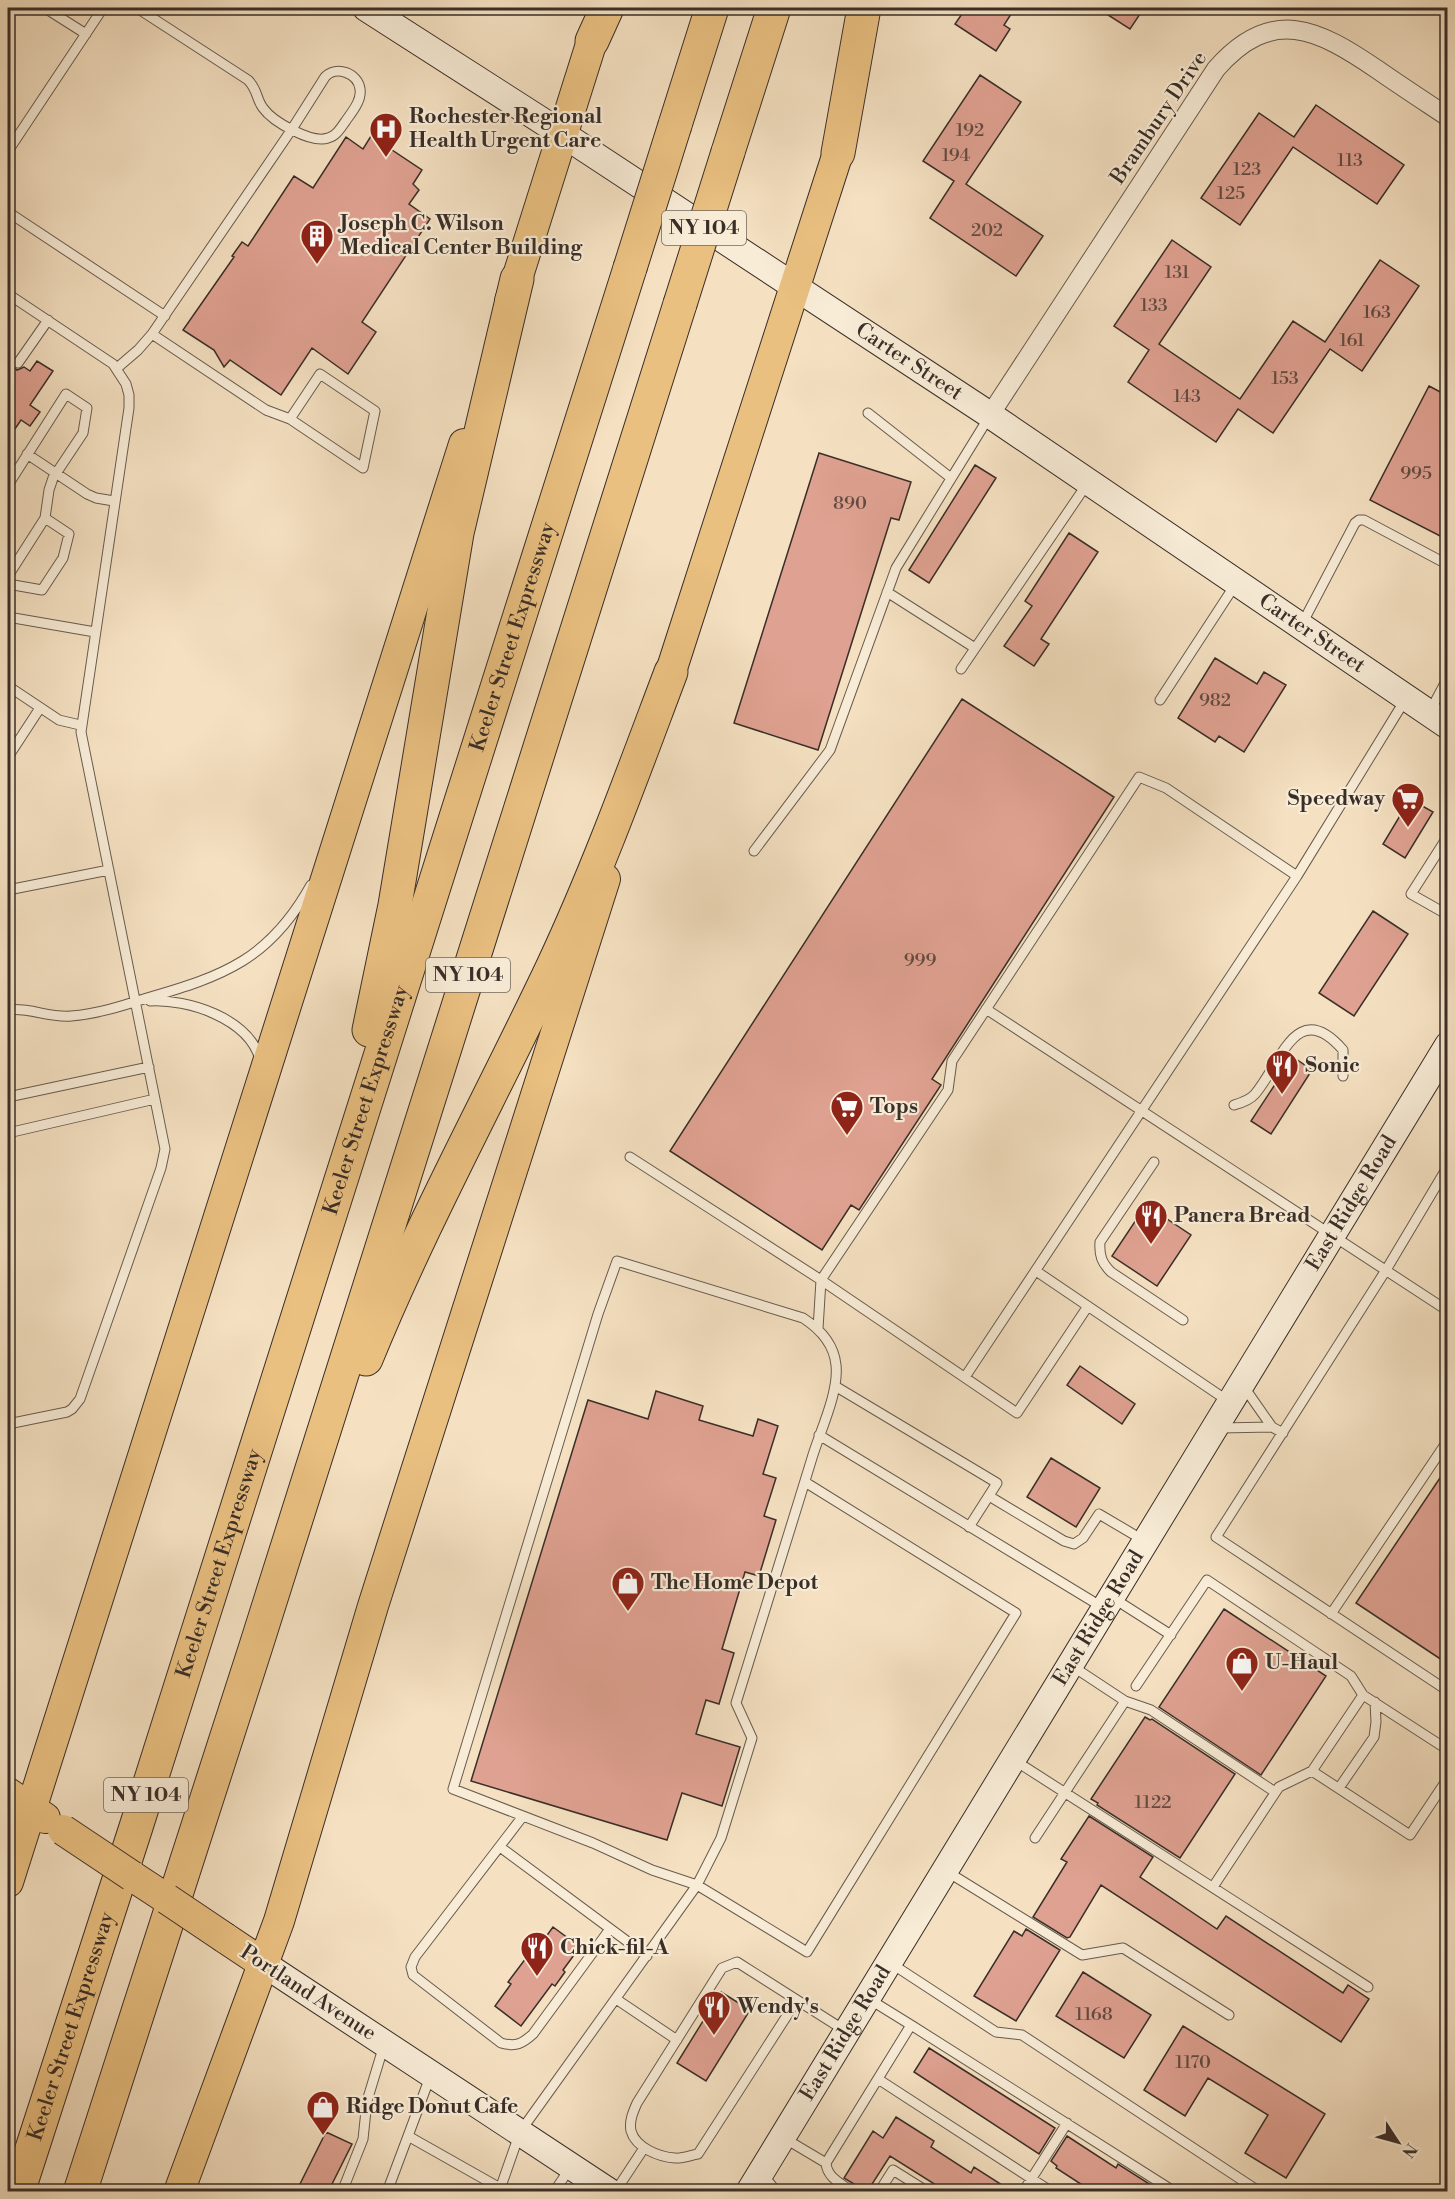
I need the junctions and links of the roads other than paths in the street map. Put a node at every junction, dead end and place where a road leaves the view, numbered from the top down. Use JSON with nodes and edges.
{"nodes":[{"id":1,"x":45,"y":8,"type":"edge"},
{"id":2,"x":103,"y":8,"type":"edge"},
{"id":3,"x":137,"y":8,"type":"edge"},
{"id":4,"x":366,"y":8,"type":"edge"},
{"id":5,"x":605,"y":8,"type":"edge"},
{"id":6,"x":712,"y":8,"type":"edge"},
{"id":7,"x":774,"y":8,"type":"edge"},
{"id":8,"x":864,"y":8,"type":"edge"},
{"id":9,"x":880,"y":8,"type":"edge"},
{"id":10,"x":86,"y":34,"type":"junction"},
{"id":11,"x":592,"y":41,"type":"joint"},
{"id":12,"x":1448,"y":117,"type":"edge"},
{"id":13,"x":292,"y":129,"type":"junction"},
{"id":14,"x":561,"y":133,"type":"junction"},
{"id":15,"x":8,"y":151,"type":"edge"},
{"id":16,"x":838,"y":153,"type":"junction"},
{"id":17,"x":8,"y":212,"type":"edge"},
{"id":18,"x":517,"y":279,"type":"junction"},
{"id":19,"x":795,"y":287,"type":"junction"},
{"id":20,"x":8,"y":294,"type":"edge"},
{"id":21,"x":165,"y":316,"type":"junction"},
{"id":22,"x":48,"y":320,"type":"junction"},
{"id":23,"x":152,"y":334,"type":"junction"},
{"id":24,"x":18,"y":363,"type":"dead end"},
{"id":25,"x":117,"y":368,"type":"junction"},
{"id":26,"x":868,"y":413,"type":"dead end"},
{"id":27,"x":990,"y":415,"type":"junction"},
{"id":28,"x":290,"y":419,"type":"junction"},
{"id":29,"x":27,"y":454,"type":"junction"},
{"id":30,"x":56,"y":473,"type":"junction"},
{"id":31,"x":951,"y":478,"type":"junction"},
{"id":32,"x":1089,"y":482,"type":"junction"},
{"id":33,"x":8,"y":485,"type":"edge"},
{"id":34,"x":114,"y":501,"type":"junction"},
{"id":35,"x":45,"y":518,"type":"junction"},
{"id":36,"x":1448,"y":562,"type":"edge"},
{"id":37,"x":8,"y":576,"type":"edge"},
{"id":38,"x":1236,"y":583,"type":"junction"},
{"id":39,"x":8,"y":584,"type":"edge"},
{"id":40,"x":887,"y":592,"type":"junction"},
{"id":41,"x":8,"y":618,"type":"edge"},
{"id":42,"x":1301,"y":627,"type":"junction"},
{"id":43,"x":95,"y":632,"type":"junction"},
{"id":44,"x":975,"y":648,"type":"junction"},
{"id":45,"x":961,"y":669,"type":"dead end"},
{"id":46,"x":671,"y":672,"type":"junction"},
{"id":47,"x":1448,"y":684,"type":"edge"},
{"id":48,"x":8,"y":686,"type":"edge"},
{"id":49,"x":1406,"y":698,"type":"junction"},
{"id":50,"x":1160,"y":700,"type":"dead end"},
{"id":51,"x":40,"y":708,"type":"junction"},
{"id":52,"x":1438,"y":719,"type":"edge"},
{"id":53,"x":81,"y":725,"type":"junction"},
{"id":54,"x":8,"y":757,"type":"edge"},
{"id":55,"x":344,"y":825,"type":"junction"},
{"id":56,"x":1448,"y":836,"type":"edge"},
{"id":57,"x":754,"y":851,"type":"dead end"},
{"id":58,"x":109,"y":870,"type":"junction"},
{"id":59,"x":1297,"y":876,"type":"junction"},
{"id":60,"x":8,"y":890,"type":"edge"},
{"id":61,"x":1448,"y":915,"type":"edge"},
{"id":62,"x":135,"y":1002,"type":"junction"},
{"id":63,"x":986,"y":1009,"type":"junction"},
{"id":64,"x":8,"y":1010,"type":"edge"},
{"id":65,"x":1448,"y":1045,"type":"edge"},
{"id":66,"x":149,"y":1067,"type":"junction"},
{"id":67,"x":1343,"y":1076,"type":"dead end"},
{"id":68,"x":259,"y":1091,"type":"junction"},
{"id":69,"x":8,"y":1097,"type":"edge"},
{"id":70,"x":155,"y":1099,"type":"junction"},
{"id":71,"x":1234,"y":1105,"type":"dead end"},
{"id":72,"x":1142,"y":1111,"type":"junction"},
{"id":73,"x":8,"y":1133,"type":"edge"},
{"id":74,"x":630,"y":1157,"type":"dead end"},
{"id":75,"x":1154,"y":1162,"type":"dead end"},
{"id":76,"x":1446,"y":1171,"type":"edge"},
{"id":77,"x":1332,"y":1235,"type":"junction"},
{"id":78,"x":1386,"y":1270,"type":"junction"},
{"id":79,"x":1036,"y":1271,"type":"junction"},
{"id":80,"x":821,"y":1280,"type":"junction"},
{"id":81,"x":1088,"y":1306,"type":"junction"},
{"id":82,"x":1448,"y":1311,"type":"edge"},
{"id":83,"x":1183,"y":1320,"type":"dead end"},
{"id":84,"x":818,"y":1329,"type":"junction"},
{"id":85,"x":965,"y":1377,"type":"junction"},
{"id":86,"x":835,"y":1386,"type":"junction"},
{"id":87,"x":1236,"y":1393,"type":"junction"},
{"id":88,"x":265,"y":1420,"type":"junction"},
{"id":89,"x":8,"y":1424,"type":"edge"},
{"id":90,"x":1272,"y":1426,"type":"junction"},
{"id":91,"x":1214,"y":1428,"type":"junction"},
{"id":92,"x":1283,"y":1432,"type":"junction"},
{"id":93,"x":819,"y":1435,"type":"junction"},
{"id":94,"x":1448,"y":1445,"type":"edge"},
{"id":95,"x":805,"y":1482,"type":"junction"},
{"id":96,"x":988,"y":1496,"type":"junction"},
{"id":97,"x":969,"y":1527,"type":"junction"},
{"id":98,"x":1145,"y":1541,"type":"junction"},
{"id":99,"x":1108,"y":1603,"type":"junction"},
{"id":100,"x":1331,"y":1614,"type":"junction"},
{"id":101,"x":1171,"y":1635,"type":"junction"},
{"id":102,"x":256,"y":1646,"type":"junction"},
{"id":103,"x":1070,"y":1665,"type":"junction"},
{"id":104,"x":1136,"y":1686,"type":"dead end"},
{"id":105,"x":1448,"y":1691,"type":"edge"},
{"id":106,"x":1363,"y":1695,"type":"junction"},
{"id":107,"x":1125,"y":1701,"type":"junction"},
{"id":108,"x":1375,"y":1702,"type":"junction"},
{"id":109,"x":1448,"y":1750,"type":"edge"},
{"id":110,"x":1012,"y":1759,"type":"junction"},
{"id":111,"x":1312,"y":1771,"type":"junction"},
{"id":112,"x":1448,"y":1778,"type":"edge"},
{"id":113,"x":1339,"y":1788,"type":"junction"},
{"id":114,"x":1275,"y":1792,"type":"junction"},
{"id":115,"x":1065,"y":1793,"type":"junction"},
{"id":116,"x":19,"y":1801,"type":"edge"},
{"id":117,"x":523,"y":1816,"type":"junction"},
{"id":118,"x":1035,"y":1838,"type":"dead end"},
{"id":119,"x":500,"y":1847,"type":"junction"},
{"id":120,"x":944,"y":1870,"type":"junction"},
{"id":121,"x":8,"y":1882,"type":"edge"},
{"id":122,"x":698,"y":1885,"type":"junction"},
{"id":123,"x":1213,"y":1887,"type":"junction"},
{"id":124,"x":610,"y":1929,"type":"junction"},
{"id":125,"x":647,"y":1956,"type":"junction"},
{"id":126,"x":889,"y":1962,"type":"junction"},
{"id":127,"x":264,"y":1964,"type":"junction"},
{"id":128,"x":1368,"y":1987,"type":"dead end"},
{"id":129,"x":867,"y":1998,"type":"junction"},
{"id":130,"x":616,"y":1999,"type":"junction"},
{"id":131,"x":797,"y":2000,"type":"junction"},
{"id":132,"x":1229,"y":2016,"type":"dead end"},
{"id":133,"x":911,"y":2025,"type":"junction"},
{"id":134,"x":846,"y":2031,"type":"junction"},
{"id":135,"x":677,"y":2040,"type":"junction"},
{"id":136,"x":385,"y":2043,"type":"junction"},
{"id":137,"x":431,"y":2074,"type":"junction"},
{"id":138,"x":878,"y":2079,"type":"junction"},
{"id":139,"x":1067,"y":2123,"type":"junction"},
{"id":140,"x":520,"y":2132,"type":"junction"},
{"id":141,"x":408,"y":2136,"type":"junction"},
{"id":142,"x":782,"y":2137,"type":"junction"},
{"id":143,"x":644,"y":2148,"type":"junction"},
{"id":144,"x":825,"y":2163,"type":"junction"},
{"id":145,"x":571,"y":2166,"type":"junction"},
{"id":146,"x":1031,"y":2178,"type":"junction"},
{"id":147,"x":755,"y":2182,"type":"edge"},
{"id":148,"x":20,"y":2184,"type":"edge"},
{"id":149,"x":499,"y":2190,"type":"edge"},
{"id":150,"x":80,"y":2192,"type":"edge"},
{"id":151,"x":179,"y":2192,"type":"edge"},
{"id":152,"x":342,"y":2192,"type":"edge"},
{"id":153,"x":387,"y":2192,"type":"edge"},
{"id":154,"x":554,"y":2192,"type":"edge"},
{"id":155,"x":610,"y":2192,"type":"edge"},
{"id":156,"x":615,"y":2192,"type":"edge"},
{"id":157,"x":777,"y":2192,"type":"edge"},
{"id":158,"x":853,"y":2192,"type":"edge"},
{"id":159,"x":879,"y":2192,"type":"edge"},
{"id":160,"x":928,"y":2192,"type":"edge"},
{"id":161,"x":1023,"y":2192,"type":"edge"},
{"id":162,"x":1052,"y":2192,"type":"edge"},
{"id":163,"x":1175,"y":2192,"type":"edge"},
{"id":164,"x":1260,"y":2192,"type":"edge"}],
"edges":[{"from":1,"to":10,"type":"lane"},
{"from":2,"to":10,"type":"lane"},
{"from":3,"to":13,"type":"lane"},
{"from":4,"to":14,"type":"main road","name":"Carter Street"},
{"from":5,"to":11,"type":"highway"},
{"from":6,"to":88,"type":"highway","name":"Keeler Street Expressway","number":"NY 104","bridge":true},
{"from":7,"to":102,"type":"highway","number":"NY 104","bridge":true},
{"from":8,"to":16,"type":"highway"},
{"from":9,"to":16,"type":"main road"},
{"from":10,"to":15,"type":"lane"},
{"from":11,"to":14,"type":"main road"},
{"from":12,"to":27,"type":"street","name":"Brambury Drive"},
{"from":13,"to":13,"type":"lane"},
{"from":13,"to":21,"type":"lane"},
{"from":14,"to":18,"type":"main road"},
{"from":14,"to":19,"type":"main road","name":"Carter Street"},
{"from":16,"to":19,"type":"main road"},
{"from":17,"to":21,"type":"lane"},
{"from":18,"to":55,"type":"main road"},
{"from":18,"to":88,"type":"highway"},
{"from":19,"to":27,"type":"main road","name":"Carter Street"},
{"from":19,"to":46,"type":"main road"},
{"from":20,"to":22,"type":"lane"},
{"from":21,"to":23,"type":"lane"},
{"from":22,"to":24,"type":"lane"},
{"from":22,"to":25,"type":"lane"},
{"from":23,"to":25,"type":"lane"},
{"from":23,"to":28,"type":"lane"},
{"from":25,"to":34,"type":"lane"},
{"from":26,"to":31,"type":"lane"},
{"from":27,"to":31,"type":"lane"},
{"from":27,"to":32,"type":"main road","name":"Carter Street"},
{"from":28,"to":28,"type":"lane"},
{"from":29,"to":30,"type":"lane"},
{"from":29,"to":30,"type":"lane"},
{"from":29,"to":33,"type":"lane"},
{"from":30,"to":34,"type":"lane"},
{"from":30,"to":35,"type":"lane"},
{"from":31,"to":40,"type":"lane"},
{"from":32,"to":38,"type":"main road","name":"Carter Street"},
{"from":32,"to":44,"type":"lane"},
{"from":34,"to":43,"type":"lane"},
{"from":35,"to":37,"type":"lane"},
{"from":35,"to":39,"type":"lane"},
{"from":36,"to":42,"type":"lane"},
{"from":38,"to":42,"type":"main road","name":"Carter Street"},
{"from":38,"to":50,"type":"lane"},
{"from":40,"to":44,"type":"lane"},
{"from":40,"to":57,"type":"lane"},
{"from":41,"to":43,"type":"lane"},
{"from":42,"to":49,"type":"main road","name":"Carter Street"},
{"from":43,"to":53,"type":"lane"},
{"from":44,"to":45,"type":"lane"},
{"from":46,"to":102,"type":"highway"},
{"from":46,"to":127,"type":"main road"},
{"from":47,"to":52,"type":"lane"},
{"from":48,"to":51,"type":"lane"},
{"from":49,"to":52,"type":"main road","name":"Carter Street"},
{"from":49,"to":59,"type":"lane"},
{"from":51,"to":53,"type":"lane"},
{"from":51,"to":54,"type":"lane"},
{"from":53,"to":58,"type":"lane"},
{"from":55,"to":62,"type":"lane"},
{"from":55,"to":68,"type":"main road"},
{"from":56,"to":61,"type":"lane"},
{"from":58,"to":60,"type":"lane"},
{"from":58,"to":62,"type":"lane"},
{"from":59,"to":63,"type":"lane"},
{"from":59,"to":72,"type":"lane"},
{"from":62,"to":64,"type":"lane"},
{"from":62,"to":66,"type":"lane"},
{"from":62,"to":68,"type":"lane"},
{"from":63,"to":72,"type":"lane"},
{"from":63,"to":80,"type":"lane"},
{"from":65,"to":77,"type":"main road","name":"East Ridge Road"},
{"from":66,"to":69,"type":"lane"},
{"from":66,"to":70,"type":"lane"},
{"from":67,"to":71,"type":"lane"},
{"from":68,"to":116,"type":"main road"},
{"from":70,"to":73,"type":"lane"},
{"from":70,"to":89,"type":"lane"},
{"from":72,"to":77,"type":"lane"},
{"from":72,"to":79,"type":"lane"},
{"from":74,"to":80,"type":"lane"},
{"from":75,"to":83,"type":"lane"},
{"from":76,"to":78,"type":"lane"},
{"from":77,"to":78,"type":"lane"},
{"from":77,"to":87,"type":"main road","name":"East Ridge Road"},
{"from":78,"to":82,"type":"lane"},
{"from":78,"to":92,"type":"lane"},
{"from":79,"to":81,"type":"lane"},
{"from":79,"to":85,"type":"lane"},
{"from":80,"to":84,"type":"lane"},
{"from":80,"to":85,"type":"lane"},
{"from":81,"to":85,"type":"lane"},
{"from":81,"to":87,"type":"lane"},
{"from":84,"to":86,"type":"lane"},
{"from":84,"to":117,"type":"lane"},
{"from":86,"to":93,"type":"lane"},
{"from":86,"to":96,"type":"lane"},
{"from":87,"to":90,"type":"lane"},
{"from":87,"to":91,"type":"main road","name":"East Ridge Road"},
{"from":88,"to":148,"type":"highway","name":"Keeler Street Expressway","number":"NY 104"},
{"from":90,"to":91,"type":"lane"},
{"from":90,"to":92,"type":"lane"},
{"from":91,"to":98,"type":"main road","name":"East Ridge Road"},
{"from":92,"to":100,"type":"lane"},
{"from":93,"to":95,"type":"lane"},
{"from":93,"to":97,"type":"lane"},
{"from":94,"to":100,"type":"lane"},
{"from":95,"to":122,"type":"lane"},
{"from":95,"to":122,"type":"lane"},
{"from":96,"to":97,"type":"lane"},
{"from":96,"to":98,"type":"lane"},
{"from":97,"to":99,"type":"lane"},
{"from":98,"to":99,"type":"main road","name":"East Ridge Road"},
{"from":99,"to":101,"type":"lane"},
{"from":99,"to":103,"type":"main road","name":"East Ridge Road"},
{"from":100,"to":105,"type":"lane"},
{"from":101,"to":104,"type":"lane"},
{"from":101,"to":106,"type":"lane"},
{"from":102,"to":150,"type":"highway","number":"NY 104"},
{"from":103,"to":107,"type":"lane"},
{"from":103,"to":110,"type":"main road","name":"East Ridge Road"},
{"from":106,"to":108,"type":"lane"},
{"from":106,"to":111,"type":"lane"},
{"from":107,"to":114,"type":"lane"},
{"from":107,"to":115,"type":"lane"},
{"from":108,"to":109,"type":"lane"},
{"from":108,"to":113,"type":"lane"},
{"from":110,"to":115,"type":"lane"},
{"from":110,"to":120,"type":"main road","name":"East Ridge Road"},
{"from":111,"to":113,"type":"lane"},
{"from":111,"to":114,"type":"lane"},
{"from":112,"to":113,"type":"lane"},
{"from":114,"to":123,"type":"lane"},
{"from":115,"to":118,"type":"lane"},
{"from":115,"to":123,"type":"lane"},
{"from":116,"to":121,"type":"main road"},
{"from":116,"to":127,"type":"main road","name":"Portland Avenue","bridge":true},
{"from":117,"to":119,"type":"lane"},
{"from":117,"to":122,"type":"lane"},
{"from":119,"to":124,"type":"lane"},
{"from":119,"to":124,"type":"lane"},
{"from":120,"to":126,"type":"main road","name":"East Ridge Road"},
{"from":120,"to":132,"type":"lane"},
{"from":122,"to":125,"type":"lane"},
{"from":123,"to":128,"type":"lane"},
{"from":124,"to":125,"type":"lane"},
{"from":125,"to":130,"type":"lane"},
{"from":126,"to":129,"type":"main road","name":"East Ridge Road"},
{"from":126,"to":164,"type":"lane"},
{"from":127,"to":136,"type":"main road","name":"Portland Avenue"},
{"from":127,"to":151,"type":"main road"},
{"from":129,"to":133,"type":"lane"},
{"from":129,"to":134,"type":"main road","name":"East Ridge Road"},
{"from":130,"to":135,"type":"lane"},
{"from":130,"to":140,"type":"lane"},
{"from":131,"to":134,"type":"lane"},
{"from":131,"to":135,"type":"lane"},
{"from":131,"to":143,"type":"lane"},
{"from":133,"to":138,"type":"lane"},
{"from":133,"to":139,"type":"lane"},
{"from":134,"to":142,"type":"main road","name":"East Ridge Road"},
{"from":135,"to":143,"type":"lane"},
{"from":136,"to":137,"type":"main road","name":"Portland Avenue"},
{"from":136,"to":152,"type":"lane"},
{"from":137,"to":140,"type":"main road","name":"Portland Avenue"},
{"from":137,"to":141,"type":"lane"},
{"from":138,"to":144,"type":"lane"},
{"from":138,"to":146,"type":"lane"},
{"from":139,"to":146,"type":"lane"},
{"from":139,"to":163,"type":"lane"},
{"from":140,"to":145,"type":"main road","name":"Portland Avenue"},
{"from":140,"to":149,"type":"lane"},
{"from":141,"to":149,"type":"lane"},
{"from":141,"to":153,"type":"lane"},
{"from":142,"to":144,"type":"lane"},
{"from":142,"to":147,"type":"main road","name":"East Ridge Road"},
{"from":143,"to":156,"type":"lane"},
{"from":144,"to":158,"type":"lane"},
{"from":145,"to":154,"type":"lane"},
{"from":145,"to":155,"type":"main road","name":"Portland Avenue"},
{"from":146,"to":161,"type":"lane"},
{"from":146,"to":162,"type":"lane"},
{"from":147,"to":157,"type":"lane"},
{"from":159,"to":160,"type":"lane"}]}
